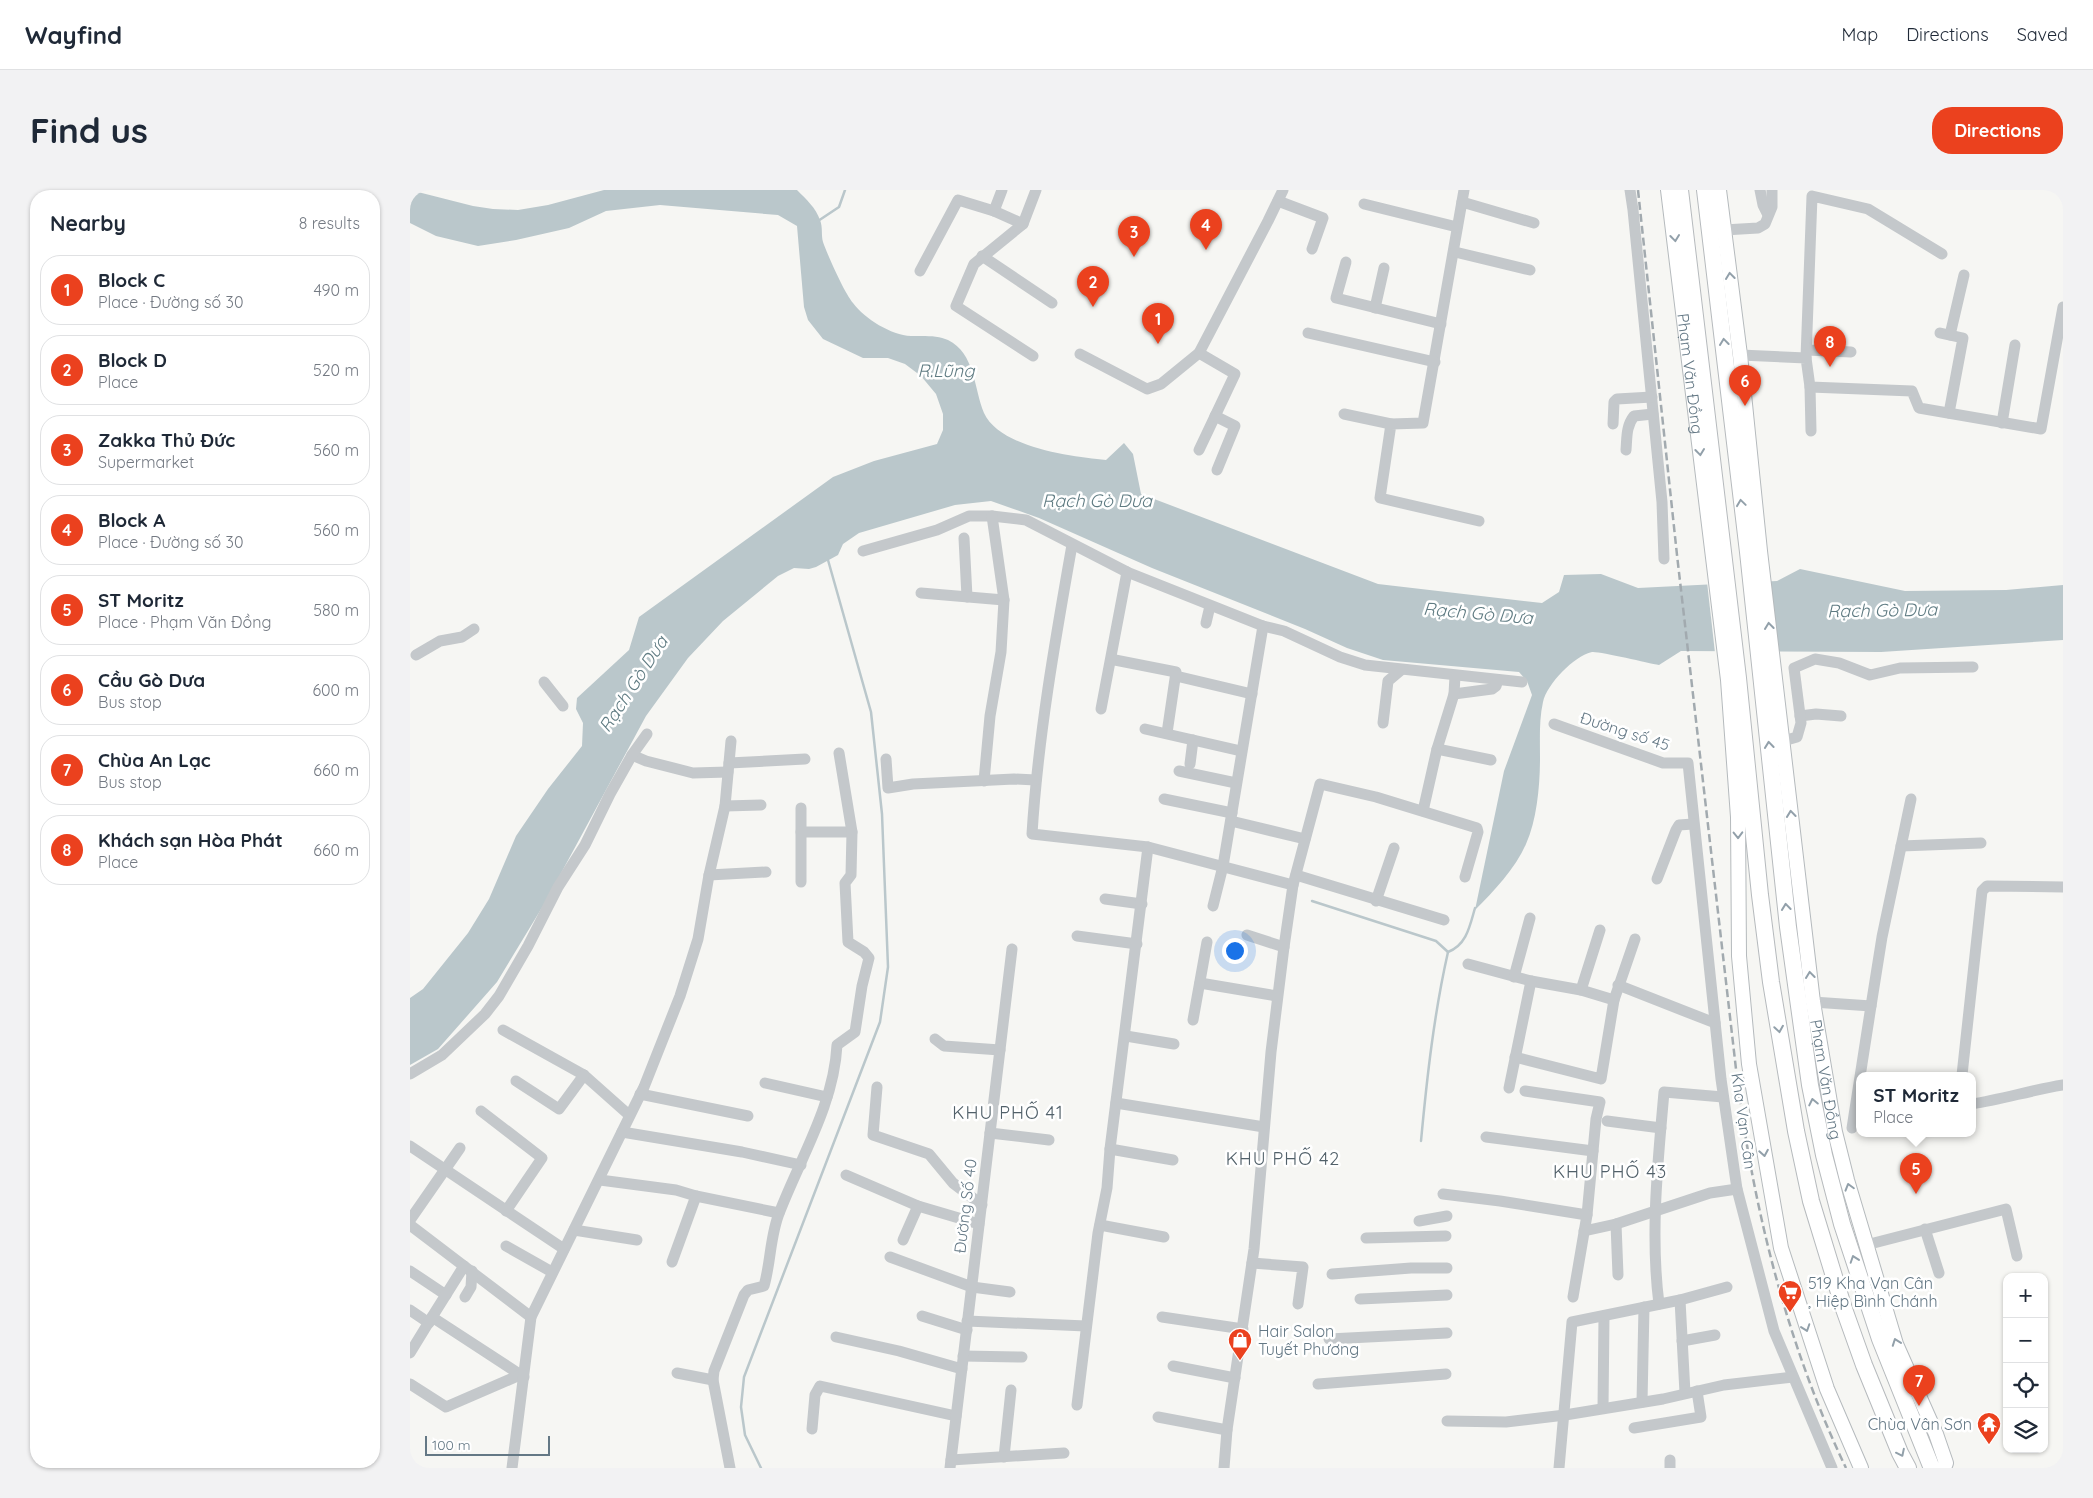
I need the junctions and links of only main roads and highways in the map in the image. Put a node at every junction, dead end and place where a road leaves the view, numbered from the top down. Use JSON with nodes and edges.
{"nodes":[{"id":1,"x":1668,"y":190,"type":"edge"},
{"id":2,"x":1680,"y":190,"type":"edge"},
{"id":3,"x":1705,"y":190,"type":"edge"},
{"id":4,"x":1719,"y":190,"type":"edge"},
{"id":5,"x":1754,"y":551,"type":"junction"},
{"id":6,"x":1718,"y":556,"type":"junction"},
{"id":7,"x":1768,"y":675,"type":"junction"},
{"id":8,"x":1733,"y":679,"type":"junction"},
{"id":9,"x":1740,"y":703,"type":"junction"},
{"id":10,"x":1734,"y":751,"type":"junction"},
{"id":11,"x":1861,"y":1468,"type":"edge"},
{"id":12,"x":1908,"y":1468,"type":"edge"},
{"id":13,"x":1933,"y":1468,"type":"edge"},
{"id":14,"x":1944,"y":1468,"type":"edge"}],
"edges":[{"from":1,"to":6,"type":"main road","name":"Phạm Văn Đồng","one_way":true},
{"from":2,"to":6,"type":"highway","name":"Phạm Văn Đồng"},
{"from":5,"to":3,"type":"highway","one_way":true},
{"from":5,"to":4,"type":"main road","one_way":true},
{"from":7,"to":5,"type":"highway","one_way":true},
{"from":6,"to":8,"type":"highway"},
{"from":13,"to":7,"type":"highway","name":"Phạm Văn Đồng","one_way":true},
{"from":14,"to":7,"type":"main road","name":"Phạm Văn Đồng","one_way":true},
{"from":8,"to":9,"type":"highway"},
{"from":8,"to":10,"type":"main road"},
{"from":9,"to":10,"type":"main road"},
{"from":9,"to":12,"type":"highway","one_way":true},
{"from":10,"to":11,"type":"main road","one_way":true}]}
